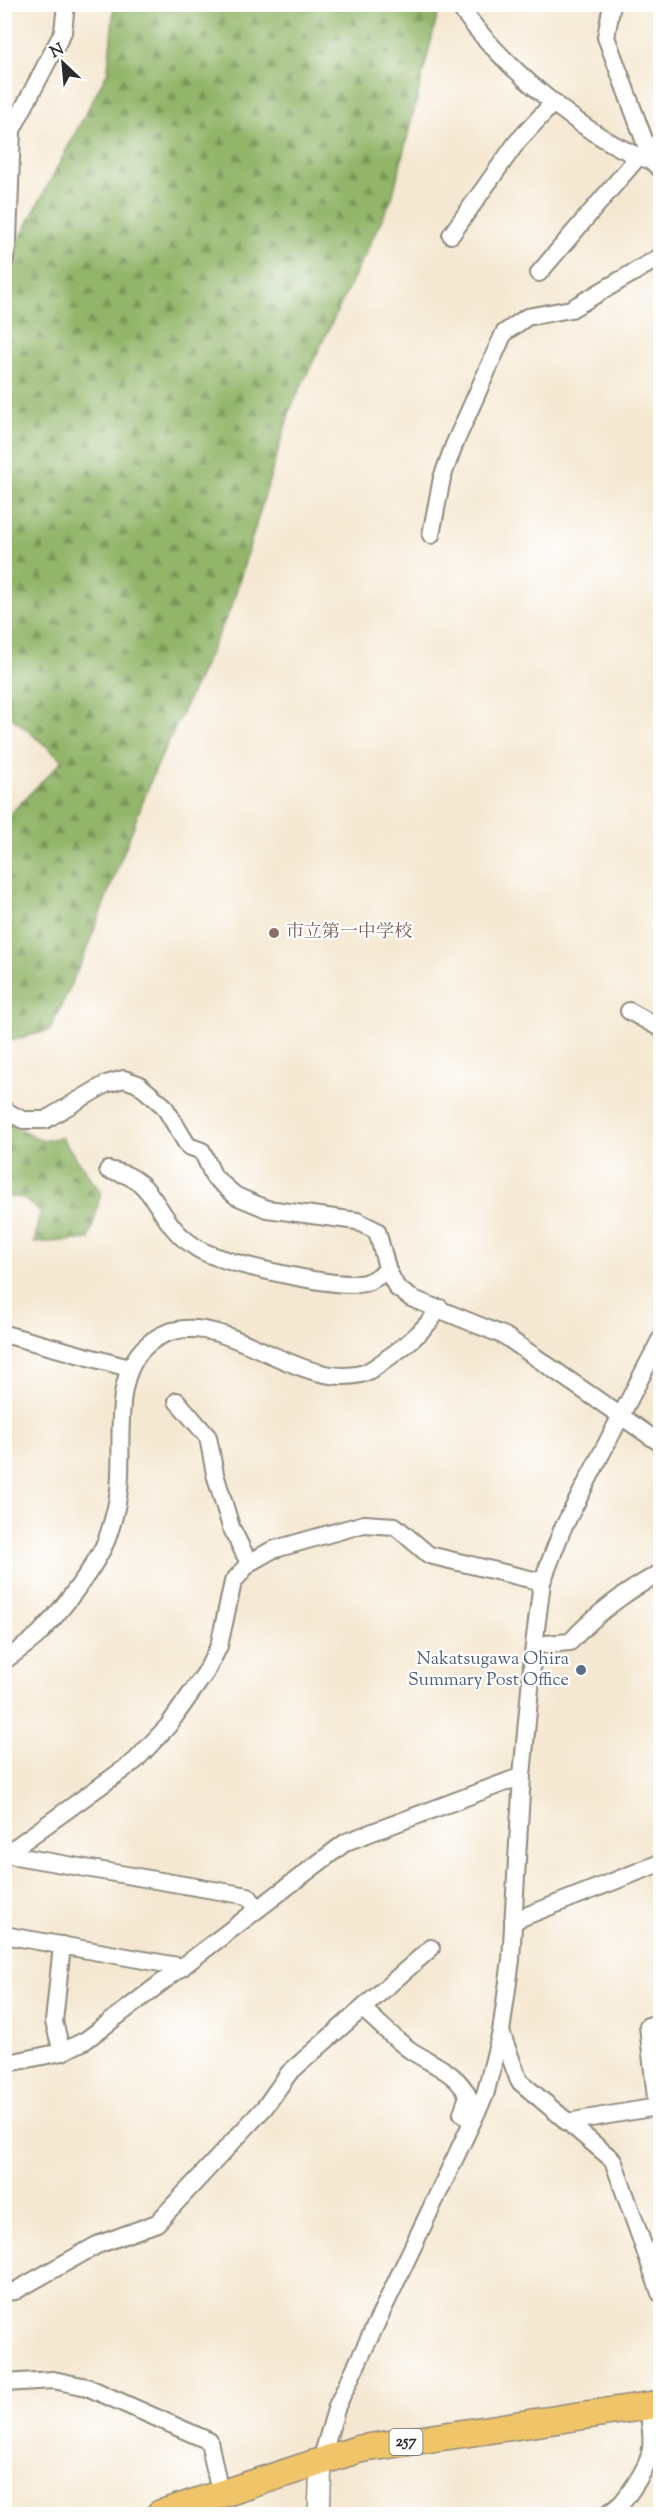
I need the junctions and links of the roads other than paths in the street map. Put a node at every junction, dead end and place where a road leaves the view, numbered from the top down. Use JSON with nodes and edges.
{"nodes":[{"id":1,"x":66,"y":4,"type":"edge"},
{"id":2,"x":458,"y":4,"type":"edge"},
{"id":3,"x":612,"y":4,"type":"edge"},
{"id":4,"x":554,"y":102,"type":"junction"},
{"id":5,"x":650,"y":162,"type":"edge"},
{"id":6,"x":451,"y":235,"type":"dead end"},
{"id":7,"x":660,"y":256,"type":"edge"},
{"id":8,"x":4,"y":262,"type":"edge"},
{"id":9,"x":539,"y":273,"type":"dead end"},
{"id":10,"x":431,"y":535,"type":"dead end"},
{"id":11,"x":629,"y":1011,"type":"dead end"},
{"id":12,"x":660,"y":1028,"type":"edge"},
{"id":13,"x":4,"y":1110,"type":"edge"},
{"id":14,"x":108,"y":1170,"type":"dead end"},
{"id":15,"x":388,"y":1271,"type":"junction"},
{"id":16,"x":440,"y":1308,"type":"junction"},
{"id":17,"x":4,"y":1334,"type":"edge"},
{"id":18,"x":660,"y":1340,"type":"edge"},
{"id":19,"x":129,"y":1368,"type":"junction"},
{"id":20,"x":177,"y":1401,"type":"dead end"},
{"id":21,"x":621,"y":1415,"type":"junction"},
{"id":22,"x":660,"y":1443,"type":"edge"},
{"id":23,"x":249,"y":1563,"type":"junction"},
{"id":24,"x":660,"y":1573,"type":"edge"},
{"id":25,"x":542,"y":1582,"type":"junction"},
{"id":26,"x":534,"y":1645,"type":"junction"},
{"id":27,"x":4,"y":1661,"type":"edge"},
{"id":28,"x":522,"y":1776,"type":"junction"},
{"id":29,"x":5,"y":1854,"type":"edge"},
{"id":30,"x":660,"y":1863,"type":"edge"},
{"id":31,"x":258,"y":1909,"type":"junction"},
{"id":32,"x":513,"y":1921,"type":"junction"},
{"id":33,"x":4,"y":1935,"type":"edge"},
{"id":34,"x":62,"y":1945,"type":"junction"},
{"id":35,"x":431,"y":1948,"type":"dead end"},
{"id":36,"x":183,"y":1967,"type":"junction"},
{"id":37,"x":363,"y":2009,"type":"junction"},
{"id":38,"x":660,"y":2023,"type":"edge"},
{"id":39,"x":501,"y":2032,"type":"junction"},
{"id":40,"x":62,"y":2052,"type":"junction"},
{"id":41,"x":4,"y":2064,"type":"edge"},
{"id":42,"x":659,"y":2110,"type":"edge"},
{"id":43,"x":472,"y":2122,"type":"junction"},
{"id":44,"x":567,"y":2122,"type":"junction"},
{"id":45,"x":4,"y":2292,"type":"edge"},
{"id":46,"x":660,"y":2293,"type":"edge"},
{"id":47,"x":4,"y":2383,"type":"edge"},
{"id":48,"x":654,"y":2405,"type":"edge"},
{"id":49,"x":321,"y":2461,"type":"junction"},
{"id":50,"x":220,"y":2493,"type":"junction"},
{"id":51,"x":160,"y":2514,"type":"edge"},
{"id":52,"x":319,"y":2514,"type":"edge"},
{"id":53,"x":606,"y":2514,"type":"edge"}],
"edges":[{"from":1,"to":8,"type":"street"},
{"from":2,"to":4,"type":"street"},
{"from":3,"to":5,"type":"street"},
{"from":4,"to":5,"type":"street"},
{"from":4,"to":6,"type":"street"},
{"from":5,"to":9,"type":"street"},
{"from":7,"to":10,"type":"street"},
{"from":11,"to":12,"type":"street"},
{"from":13,"to":15,"type":"street"},
{"from":14,"to":15,"type":"street"},
{"from":15,"to":16,"type":"street"},
{"from":16,"to":19,"type":"street"},
{"from":16,"to":21,"type":"street"},
{"from":17,"to":19,"type":"street"},
{"from":18,"to":21,"type":"street"},
{"from":19,"to":27,"type":"street"},
{"from":20,"to":23,"type":"street"},
{"from":21,"to":22,"type":"street"},
{"from":21,"to":25,"type":"street"},
{"from":23,"to":25,"type":"street"},
{"from":23,"to":29,"type":"street"},
{"from":24,"to":26,"type":"street"},
{"from":25,"to":26,"type":"street"},
{"from":26,"to":28,"type":"street"},
{"from":28,"to":31,"type":"street"},
{"from":28,"to":32,"type":"street"},
{"from":29,"to":31,"type":"street"},
{"from":30,"to":32,"type":"street"},
{"from":31,"to":36,"type":"street"},
{"from":32,"to":39,"type":"street"},
{"from":33,"to":34,"type":"street"},
{"from":34,"to":36,"type":"street"},
{"from":34,"to":40,"type":"street"},
{"from":35,"to":37,"type":"street"},
{"from":36,"to":40,"type":"street"},
{"from":37,"to":43,"type":"street"},
{"from":37,"to":45,"type":"street"},
{"from":38,"to":42,"type":"street"},
{"from":39,"to":43,"type":"street"},
{"from":39,"to":44,"type":"street"},
{"from":40,"to":41,"type":"street"},
{"from":42,"to":44,"type":"street"},
{"from":43,"to":49,"type":"street"},
{"from":44,"to":46,"type":"street"},
{"from":47,"to":50,"type":"street"},
{"from":48,"to":49,"type":"highway","number":"257"},
{"from":48,"to":53,"type":"street"},
{"from":49,"to":50,"type":"highway","number":"257"},
{"from":49,"to":52,"type":"street"},
{"from":50,"to":51,"type":"highway","number":"257"}]}
